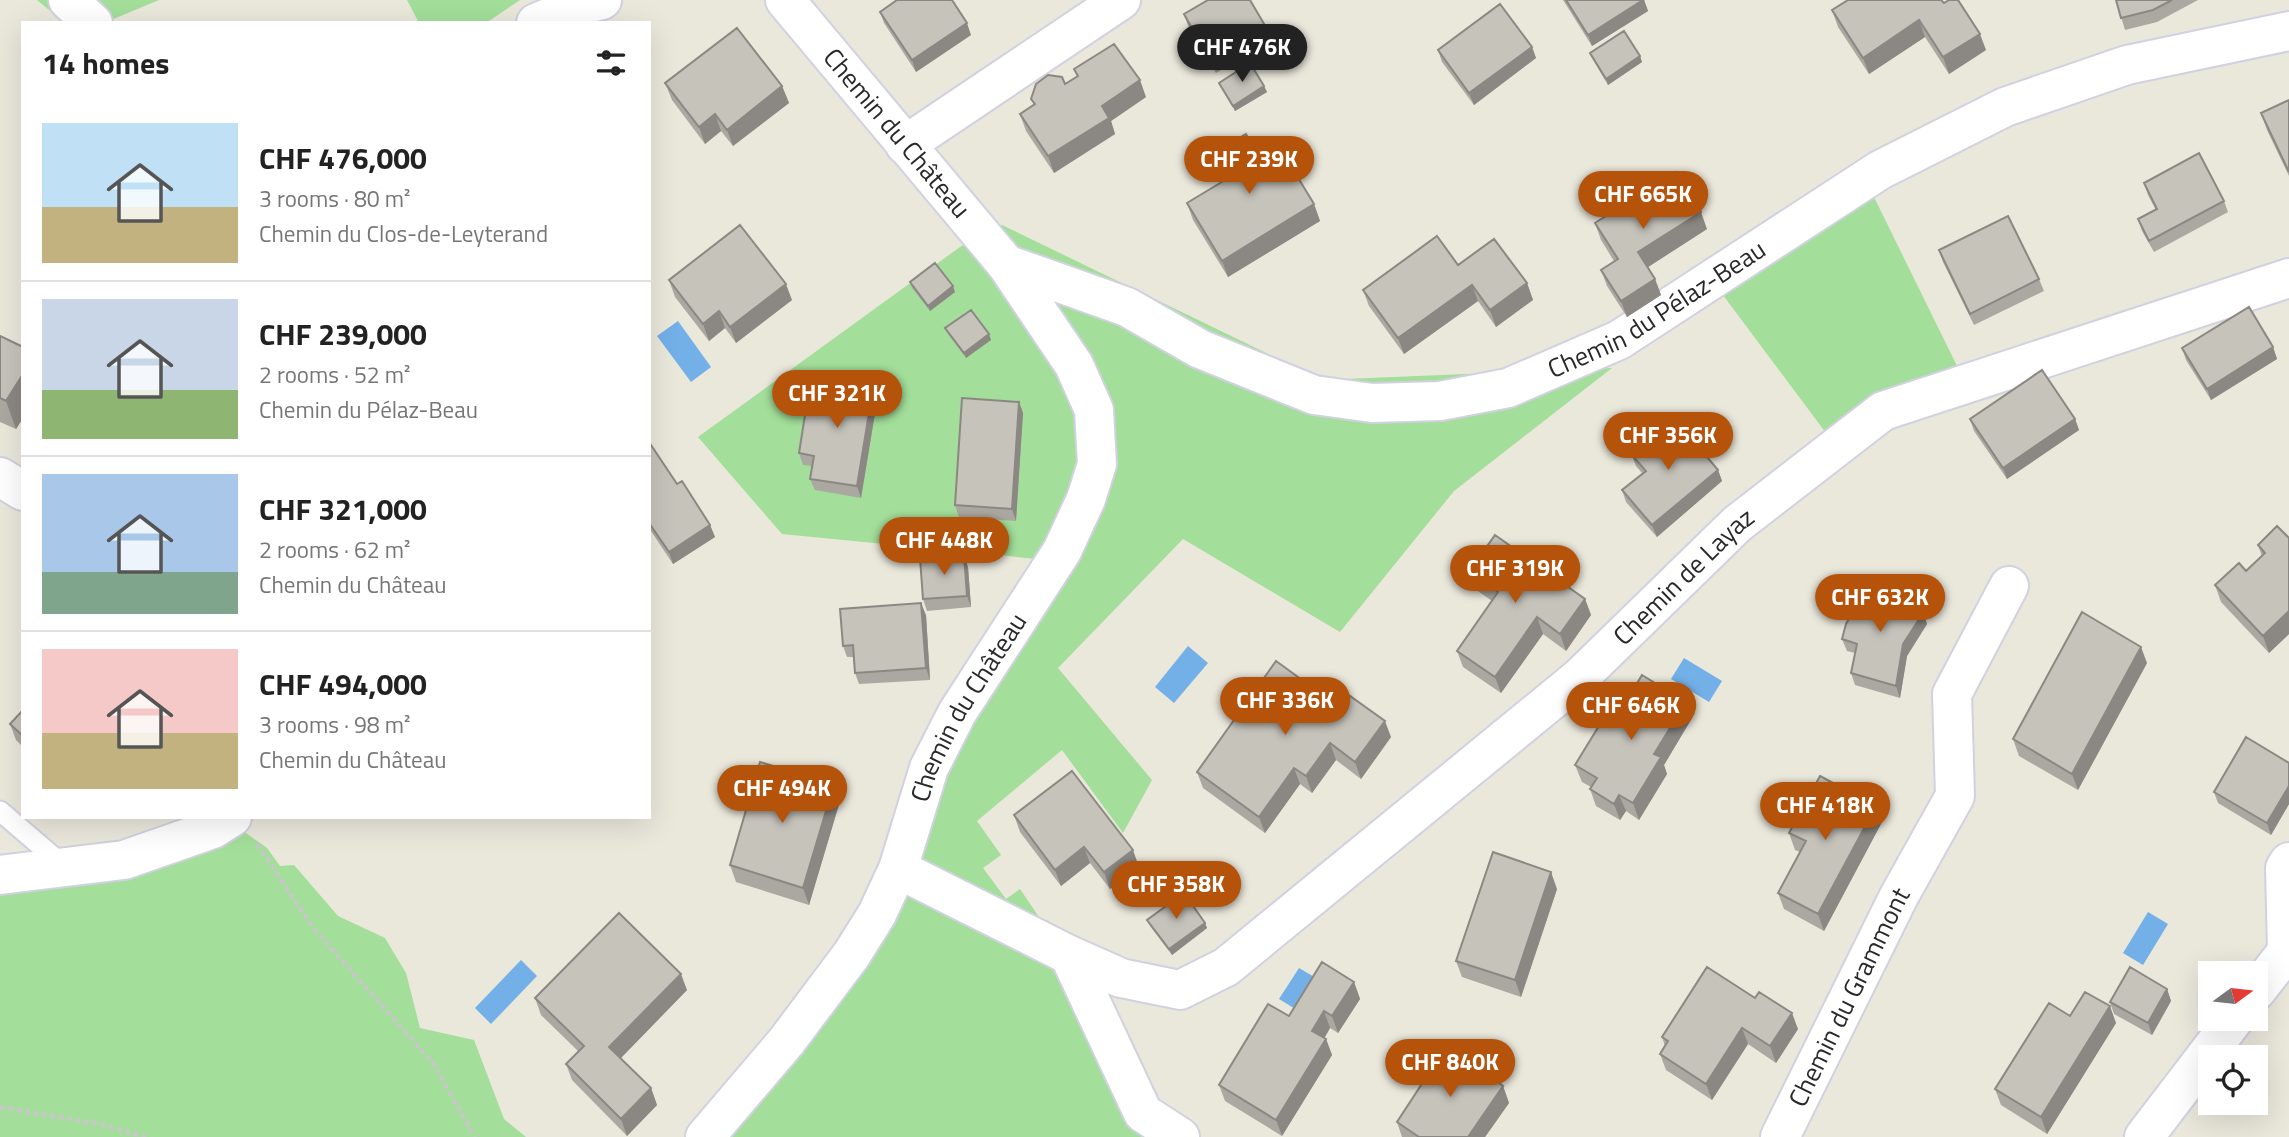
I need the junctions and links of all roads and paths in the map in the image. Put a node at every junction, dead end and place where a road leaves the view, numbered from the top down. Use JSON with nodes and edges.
{"nodes":[{"id":1,"x":68,"y":0,"type":"edge"},
{"id":2,"x":602,"y":0,"type":"edge"},
{"id":3,"x":785,"y":0,"type":"edge"},
{"id":4,"x":1121,"y":0,"type":"edge"},
{"id":5,"x":91,"y":21,"type":"edge"},
{"id":6,"x":541,"y":21,"type":"edge"},
{"id":7,"x":2289,"y":31,"type":"edge"},
{"id":8,"x":905,"y":145,"type":"junction"},
{"id":9,"x":1006,"y":264,"type":"junction"},
{"id":10,"x":2289,"y":278,"type":"edge"},
{"id":11,"x":0,"y":477,"type":"edge"},
{"id":12,"x":21,"y":490,"type":"edge"},
{"id":13,"x":2009,"y":586,"type":"dead end"},
{"id":14,"x":0,"y":811,"type":"edge"},
{"id":15,"x":242,"y":828,"type":"edge"},
{"id":16,"x":2289,"y":862,"type":"edge"},
{"id":17,"x":65,"y":867,"type":"junction"},
{"id":18,"x":898,"y":869,"type":"junction"},
{"id":19,"x":0,"y":875,"type":"edge"},
{"id":20,"x":2288,"y":950,"type":"edge"},
{"id":21,"x":1069,"y":954,"type":"junction"},
{"id":22,"x":2268,"y":976,"type":"edge"},
{"id":23,"x":2225,"y":1031,"type":"edge"},
{"id":24,"x":0,"y":1107,"type":"edge"},
{"id":25,"x":146,"y":1137,"type":"edge"},
{"id":26,"x":475,"y":1137,"type":"edge"},
{"id":27,"x":705,"y":1137,"type":"edge"},
{"id":28,"x":1180,"y":1137,"type":"edge"},
{"id":29,"x":1780,"y":1137,"type":"edge"},
{"id":30,"x":2144,"y":1137,"type":"edge"}],
"edges":[{"from":1,"to":5,"type":"street"},
{"from":2,"to":6,"type":"street"},
{"from":3,"to":8,"type":"street","name":"Chemin du Château"},
{"from":4,"to":8,"type":"street"},
{"from":7,"to":9,"type":"street","name":"Chemin du Pélaz-Beau"},
{"from":8,"to":9,"type":"street","name":"Chemin du Château"},
{"from":9,"to":18,"type":"street","name":"Chemin du Château"},
{"from":10,"to":21,"type":"street","name":"Chemin de Layaz"},
{"from":11,"to":12,"type":"street"},
{"from":13,"to":29,"type":"street","name":"Chemin du Grammont"},
{"from":14,"to":17,"type":"lane"},
{"from":15,"to":17,"type":"street"},
{"from":15,"to":26,"type":"path"},
{"from":16,"to":20,"type":"street"},
{"from":17,"to":19,"type":"street"},
{"from":18,"to":21,"type":"street","name":"Chemin de Layaz"},
{"from":18,"to":27,"type":"street","name":"Chemin du Château"},
{"from":20,"to":22,"type":"street"},
{"from":21,"to":28,"type":"street"},
{"from":23,"to":30,"type":"street"},
{"from":24,"to":25,"type":"path"}]}
